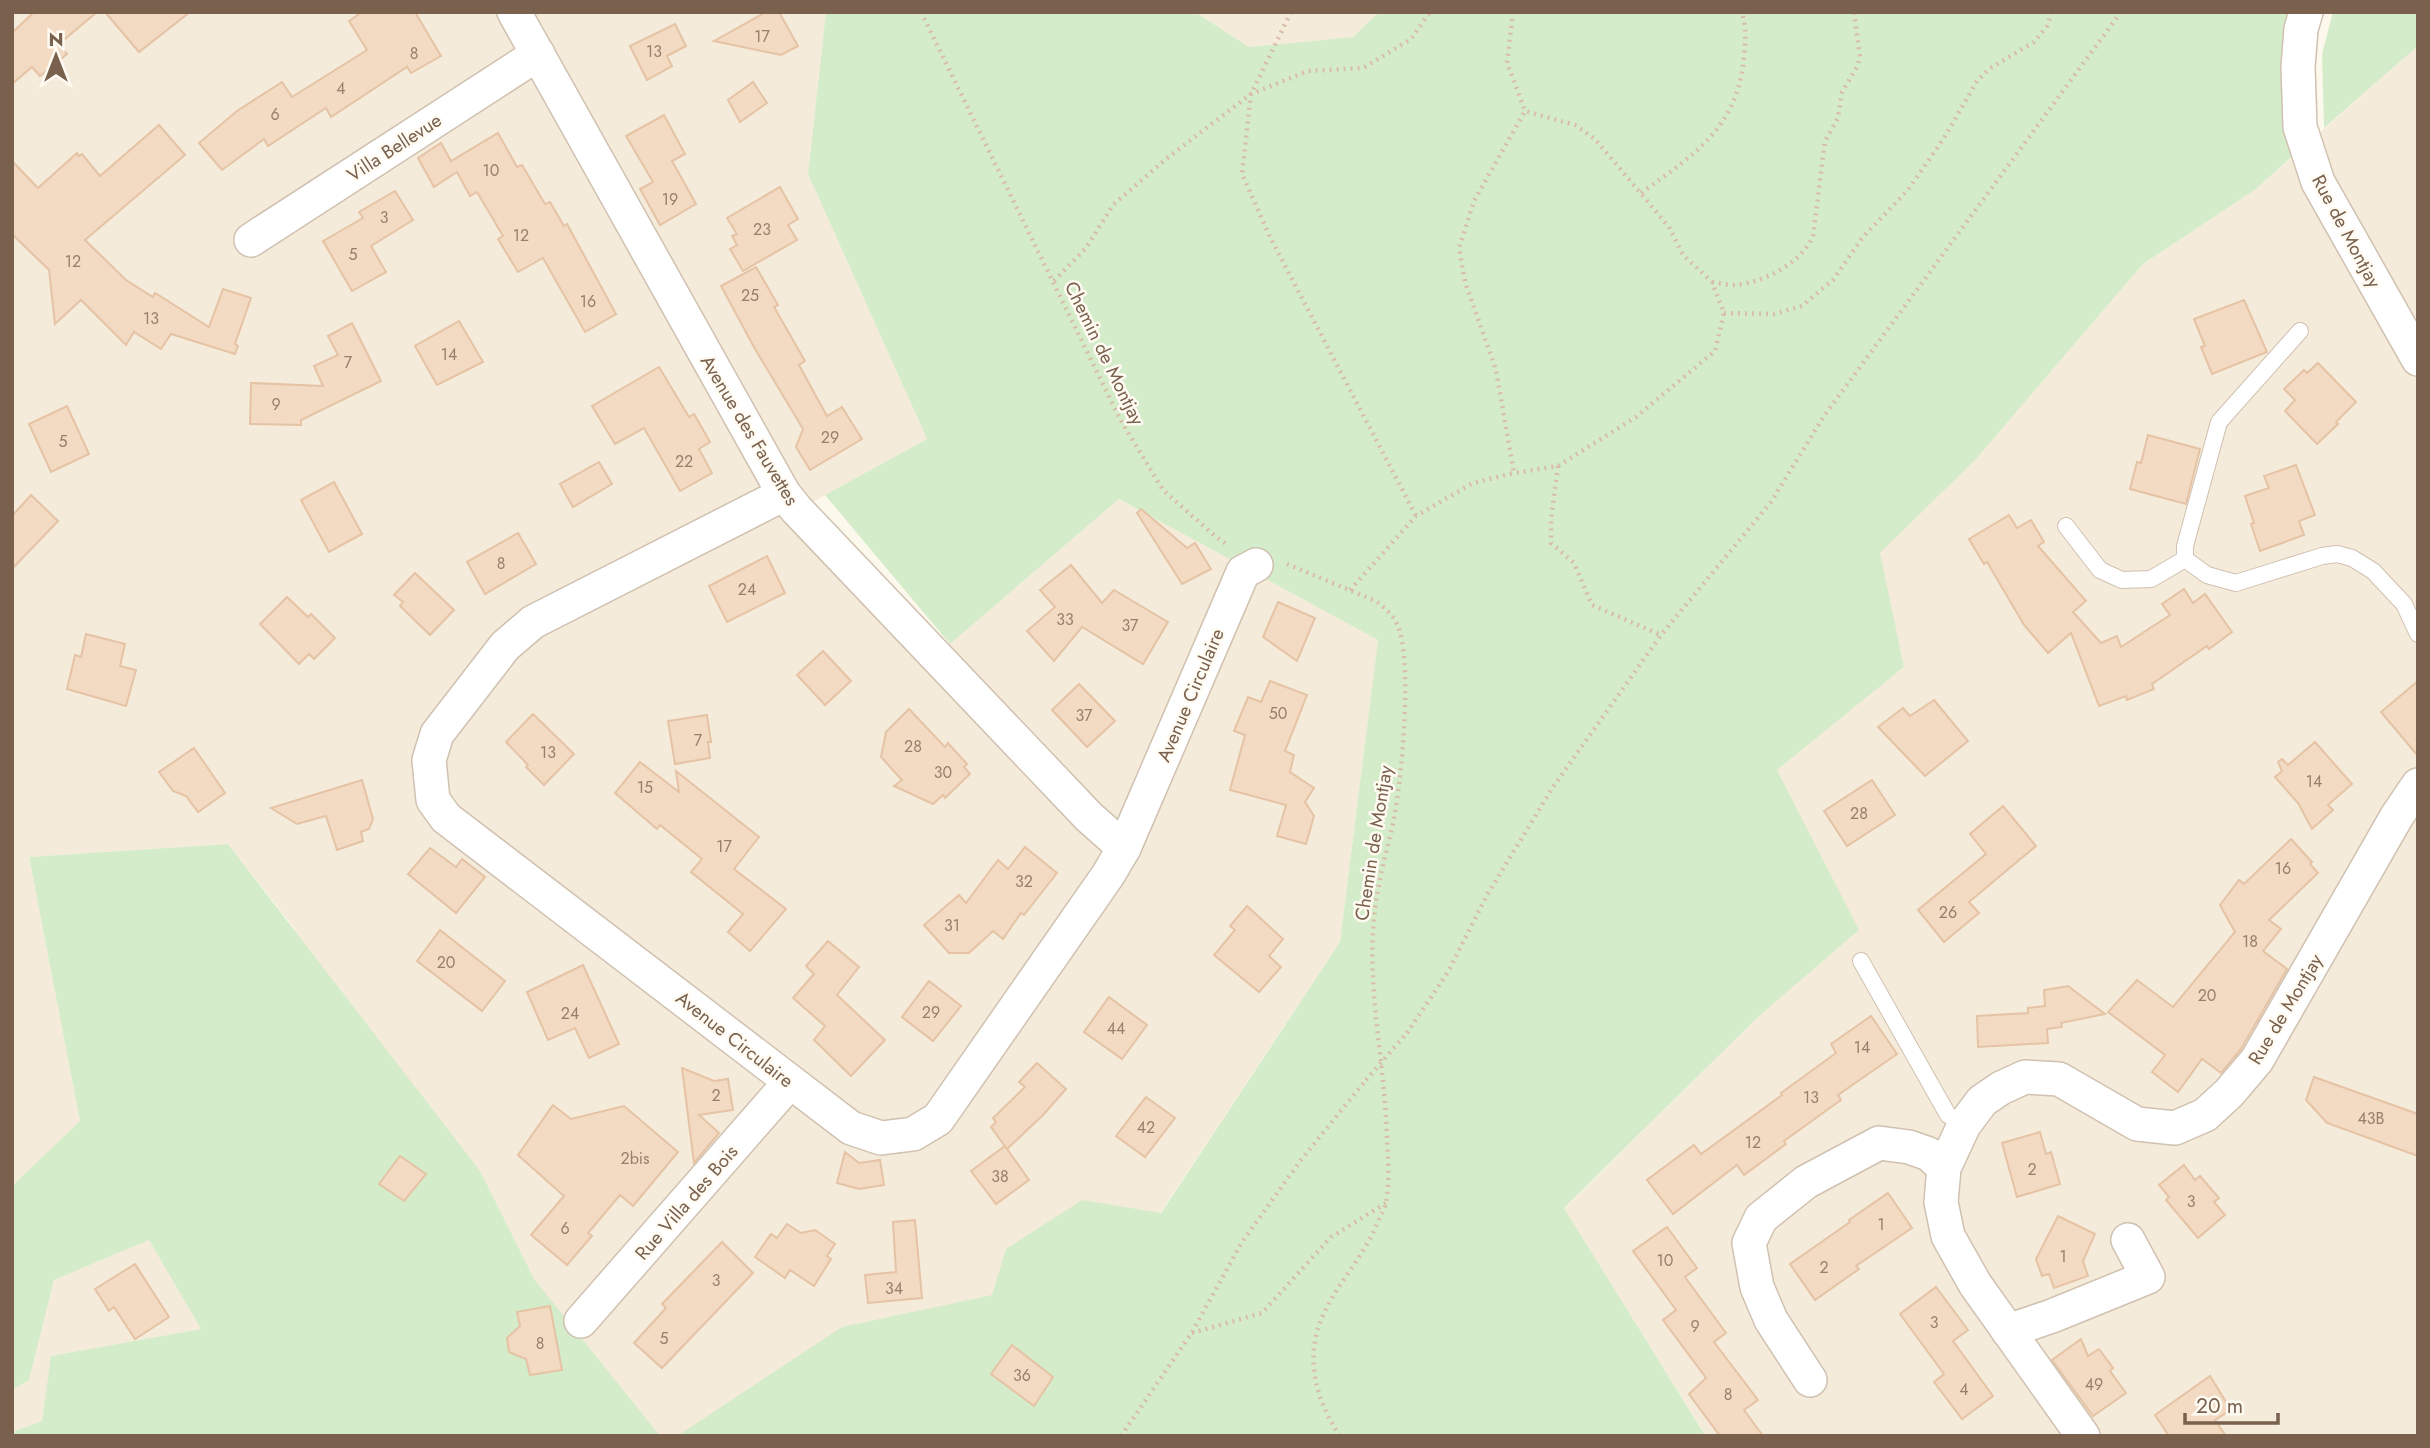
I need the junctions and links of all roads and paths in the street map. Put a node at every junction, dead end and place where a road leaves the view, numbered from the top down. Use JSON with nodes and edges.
{"nodes":[{"id":1,"x":514,"y":12,"type":"edge"},
{"id":2,"x":921,"y":12,"type":"edge"},
{"id":3,"x":1291,"y":12,"type":"edge"},
{"id":4,"x":1430,"y":12,"type":"edge"},
{"id":5,"x":1513,"y":12,"type":"edge"},
{"id":6,"x":1742,"y":12,"type":"edge"},
{"id":7,"x":1854,"y":12,"type":"edge"},
{"id":8,"x":2052,"y":12,"type":"edge"},
{"id":9,"x":2121,"y":12,"type":"edge"},
{"id":10,"x":2306,"y":12,"type":"edge"},
{"id":11,"x":538,"y":54,"type":"junction"},
{"id":12,"x":1251,"y":94,"type":"junction"},
{"id":13,"x":1525,"y":111,"type":"junction"},
{"id":14,"x":1641,"y":193,"type":"junction"},
{"id":15,"x":251,"y":240,"type":"dead end"},
{"id":16,"x":1054,"y":281,"type":"junction"},
{"id":17,"x":1712,"y":282,"type":"junction"},
{"id":18,"x":1724,"y":313,"type":"junction"},
{"id":19,"x":2300,"y":331,"type":"dead end"},
{"id":20,"x":2418,"y":359,"type":"edge"},
{"id":21,"x":1558,"y":466,"type":"junction"},
{"id":22,"x":1514,"y":472,"type":"junction"},
{"id":23,"x":784,"y":494,"type":"junction"},
{"id":24,"x":1416,"y":516,"type":"junction"},
{"id":25,"x":2066,"y":526,"type":"dead end"},
{"id":26,"x":2185,"y":559,"type":"junction"},
{"id":27,"x":1256,"y":565,"type":"junction"},
{"id":28,"x":1350,"y":590,"type":"junction"},
{"id":29,"x":2418,"y":634,"type":"edge"},
{"id":30,"x":1661,"y":635,"type":"junction"},
{"id":31,"x":2418,"y":785,"type":"edge"},
{"id":32,"x":1124,"y":848,"type":"junction"},
{"id":33,"x":1861,"y":961,"type":"dead end"},
{"id":34,"x":790,"y":1082,"type":"junction"},
{"id":35,"x":1964,"y":1125,"type":"junction"},
{"id":36,"x":1944,"y":1168,"type":"junction"},
{"id":37,"x":1386,"y":1203,"type":"junction"},
{"id":38,"x":2128,"y":1240,"type":"dead end"},
{"id":39,"x":581,"y":1321,"type":"dead end"},
{"id":40,"x":2008,"y":1331,"type":"junction"},
{"id":41,"x":1191,"y":1334,"type":"junction"},
{"id":42,"x":1811,"y":1380,"type":"dead end"},
{"id":43,"x":1121,"y":1436,"type":"edge"},
{"id":44,"x":1340,"y":1436,"type":"edge"},
{"id":45,"x":2082,"y":1436,"type":"edge"}],
"edges":[{"from":1,"to":11,"type":"street","name":"Avenue des Fauvettes"},
{"from":2,"to":16,"type":"path","name":"Chemin de Montjay"},
{"from":3,"to":12,"type":"path"},
{"from":4,"to":12,"type":"path"},
{"from":5,"to":13,"type":"path"},
{"from":6,"to":14,"type":"path"},
{"from":7,"to":17,"type":"path"},
{"from":8,"to":18,"type":"path"},
{"from":9,"to":30,"type":"path"},
{"from":10,"to":20,"type":"street","name":"Rue de Montjay"},
{"from":11,"to":15,"type":"street","name":"Villa Bellevue"},
{"from":11,"to":23,"type":"street","name":"Avenue des Fauvettes"},
{"from":12,"to":16,"type":"path"},
{"from":12,"to":24,"type":"path"},
{"from":13,"to":14,"type":"path"},
{"from":13,"to":22,"type":"path"},
{"from":14,"to":17,"type":"path"},
{"from":16,"to":27,"type":"path","name":"Chemin de Montjay"},
{"from":17,"to":18,"type":"path"},
{"from":18,"to":21,"type":"path"},
{"from":19,"to":26,"type":"lane"},
{"from":21,"to":22,"type":"path"},
{"from":21,"to":30,"type":"path"},
{"from":22,"to":24,"type":"path"},
{"from":23,"to":32,"type":"street","name":"Avenue des Fauvettes"},
{"from":23,"to":34,"type":"street","name":"Avenue Circulaire"},
{"from":24,"to":28,"type":"path"},
{"from":25,"to":26,"type":"lane"},
{"from":26,"to":29,"type":"lane"},
{"from":27,"to":28,"type":"path","name":"Chemin de Montjay"},
{"from":27,"to":32,"type":"street","name":"Avenue Circulaire"},
{"from":28,"to":37,"type":"path","name":"Chemin de Montjay"},
{"from":30,"to":41,"type":"path","bridge":true},
{"from":31,"to":35,"type":"street","name":"Rue de Montjay"},
{"from":32,"to":34,"type":"street","name":"Avenue Circulaire"},
{"from":33,"to":35,"type":"lane"},
{"from":34,"to":39,"type":"street","name":"Rue Villa des Bois"},
{"from":35,"to":36,"type":"street","name":"Rue de Montjay"},
{"from":36,"to":40,"type":"street","name":"Rue de Montjay"},
{"from":36,"to":42,"type":"street"},
{"from":37,"to":41,"type":"path"},
{"from":37,"to":44,"type":"path","name":"Chemin de Montjay"},
{"from":38,"to":40,"type":"street"},
{"from":40,"to":45,"type":"street","name":"Rue de Montjay"},
{"from":41,"to":43,"type":"path"}]}
